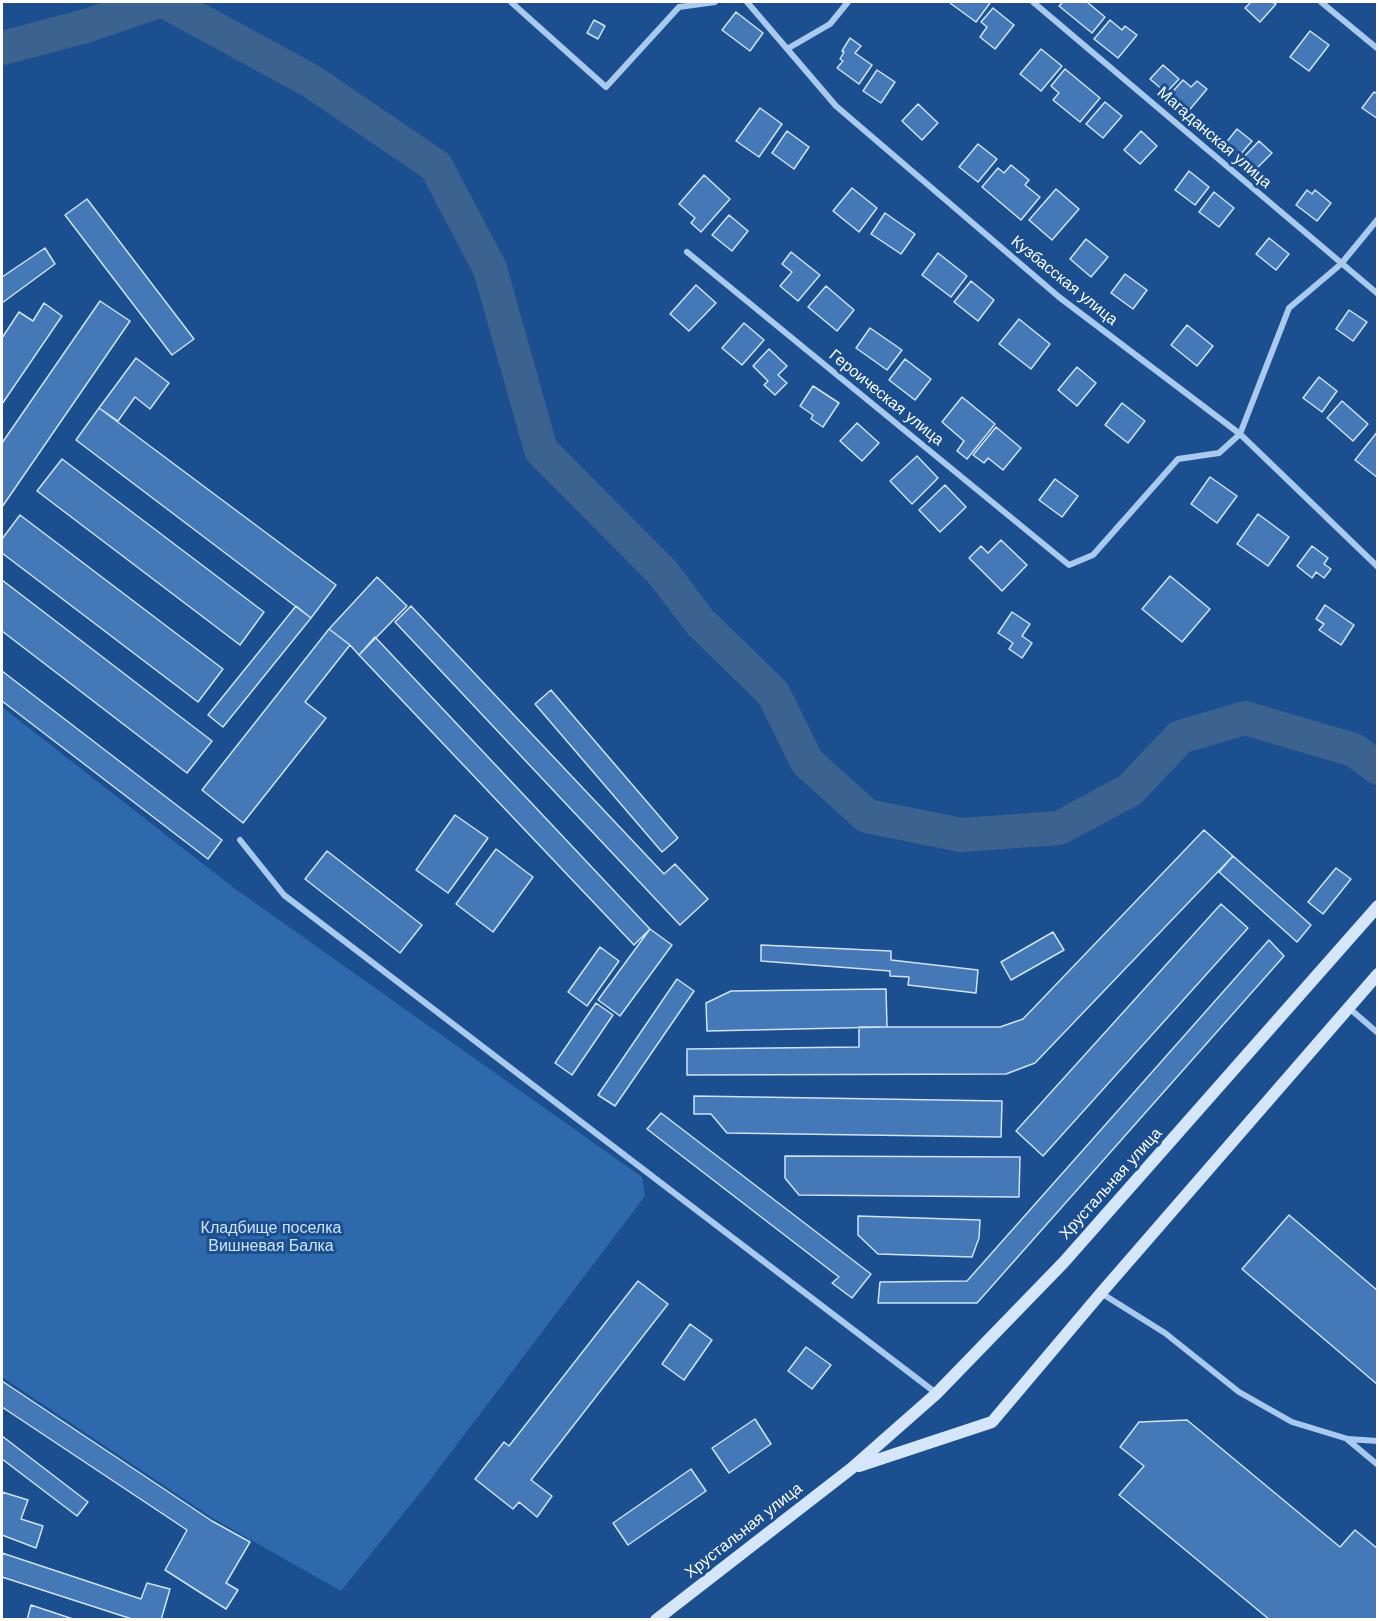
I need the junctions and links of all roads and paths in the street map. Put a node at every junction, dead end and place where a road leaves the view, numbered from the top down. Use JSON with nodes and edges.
{"nodes":[{"id":1,"x":512,"y":2,"type":"edge"},
{"id":2,"x":715,"y":2,"type":"edge"},
{"id":3,"x":747,"y":2,"type":"edge"},
{"id":4,"x":848,"y":2,"type":"edge"},
{"id":5,"x":1033,"y":2,"type":"edge"},
{"id":6,"x":1321,"y":2,"type":"edge"},
{"id":7,"x":787,"y":49,"type":"junction"},
{"id":8,"x":1377,"y":49,"type":"edge"},
{"id":9,"x":1377,"y":219,"type":"edge"},
{"id":10,"x":687,"y":252,"type":"dead end"},
{"id":11,"x":1341,"y":264,"type":"junction"},
{"id":12,"x":1377,"y":294,"type":"edge"},
{"id":13,"x":1240,"y":434,"type":"junction"},
{"id":14,"x":1377,"y":567,"type":"edge"},
{"id":15,"x":240,"y":840,"type":"dead end"},
{"id":16,"x":1377,"y":906,"type":"edge"},
{"id":17,"x":1377,"y":974,"type":"edge"},
{"id":18,"x":1349,"y":1007,"type":"junction"},
{"id":19,"x":1377,"y":1033,"type":"edge"},
{"id":20,"x":1101,"y":1293,"type":"junction"},
{"id":21,"x":936,"y":1394,"type":"junction"},
{"id":22,"x":1348,"y":1439,"type":"junction"},
{"id":23,"x":1377,"y":1441,"type":"edge"},
{"id":24,"x":1377,"y":1465,"type":"edge"},
{"id":25,"x":852,"y":1468,"type":"junction"},
{"id":26,"x":656,"y":1620,"type":"edge"}],
"edges":[{"from":1,"to":2,"type":"street"},
{"from":3,"to":7,"type":"street","name":"Кузбасская улица"},
{"from":4,"to":7,"type":"street"},
{"from":5,"to":11,"type":"street","name":"Магаданская улица"},
{"from":6,"to":8,"type":"street"},
{"from":7,"to":13,"type":"street","name":"Кузбасская улица"},
{"from":9,"to":11,"type":"street"},
{"from":10,"to":13,"type":"street","name":"Героическая улица"},
{"from":11,"to":12,"type":"street","name":"Магаданская улица"},
{"from":11,"to":13,"type":"street"},
{"from":13,"to":14,"type":"street","name":"Кузбасская улица"},
{"from":15,"to":21,"type":"street"},
{"from":16,"to":21,"type":"street","name":"Хрустальная улица"},
{"from":17,"to":18,"type":"street","name":"Хрустальная улица"},
{"from":18,"to":19,"type":"street"},
{"from":18,"to":20,"type":"street","name":"Хрустальная улица"},
{"from":20,"to":22,"type":"street"},
{"from":20,"to":25,"type":"street","name":"Хрустальная улица"},
{"from":21,"to":25,"type":"street","name":"Хрустальная улица"},
{"from":22,"to":23,"type":"street"},
{"from":22,"to":24,"type":"street"},
{"from":25,"to":26,"type":"street","name":"Хрустальная улица"}]}
